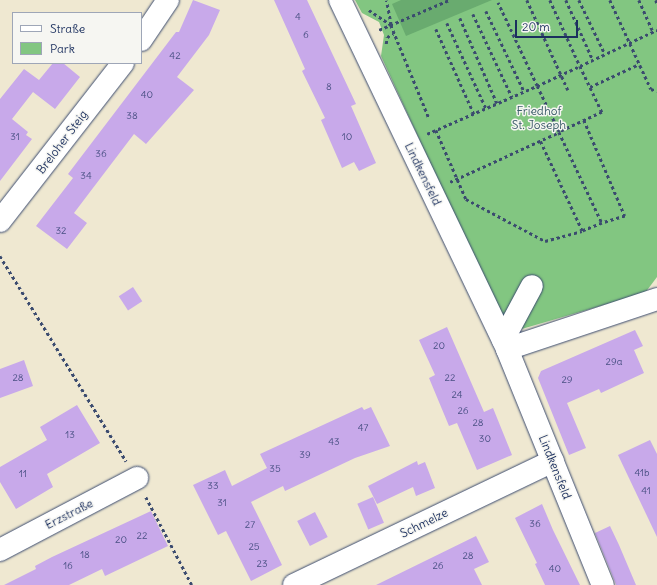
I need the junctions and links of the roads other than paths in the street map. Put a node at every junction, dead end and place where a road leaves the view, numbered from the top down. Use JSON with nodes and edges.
{"nodes":[{"id":1,"x":168,"y":0,"type":"edge"},
{"id":2,"x":340,"y":0,"type":"edge"},
{"id":3,"x":142,"y":39,"type":"edge"},
{"id":4,"x":122,"y":64,"type":"edge"},
{"id":5,"x":0,"y":220,"type":"edge"},
{"id":6,"x":532,"y":286,"type":"dead end"},
{"id":7,"x":657,"y":300,"type":"edge"},
{"id":8,"x":505,"y":345,"type":"junction"},
{"id":9,"x":553,"y":461,"type":"junction"},
{"id":10,"x":137,"y":478,"type":"road end"},
{"id":11,"x":0,"y":550,"type":"edge"},
{"id":12,"x":294,"y":585,"type":"edge"},
{"id":13,"x":603,"y":585,"type":"edge"}],
"edges":[{"from":1,"to":3,"type":"street"},
{"from":2,"to":8,"type":"street","name":"Lindkensfeld"},
{"from":4,"to":5,"type":"street","name":"Breloher Steig"},
{"from":6,"to":8,"type":"street"},
{"from":7,"to":8,"type":"street"},
{"from":8,"to":9,"type":"street","name":"Lindkensfeld"},
{"from":9,"to":12,"type":"street","name":"Schmelze"},
{"from":9,"to":13,"type":"street","name":"Lindkensfeld"},
{"from":10,"to":11,"type":"street","name":"Erzstraße"}]}
